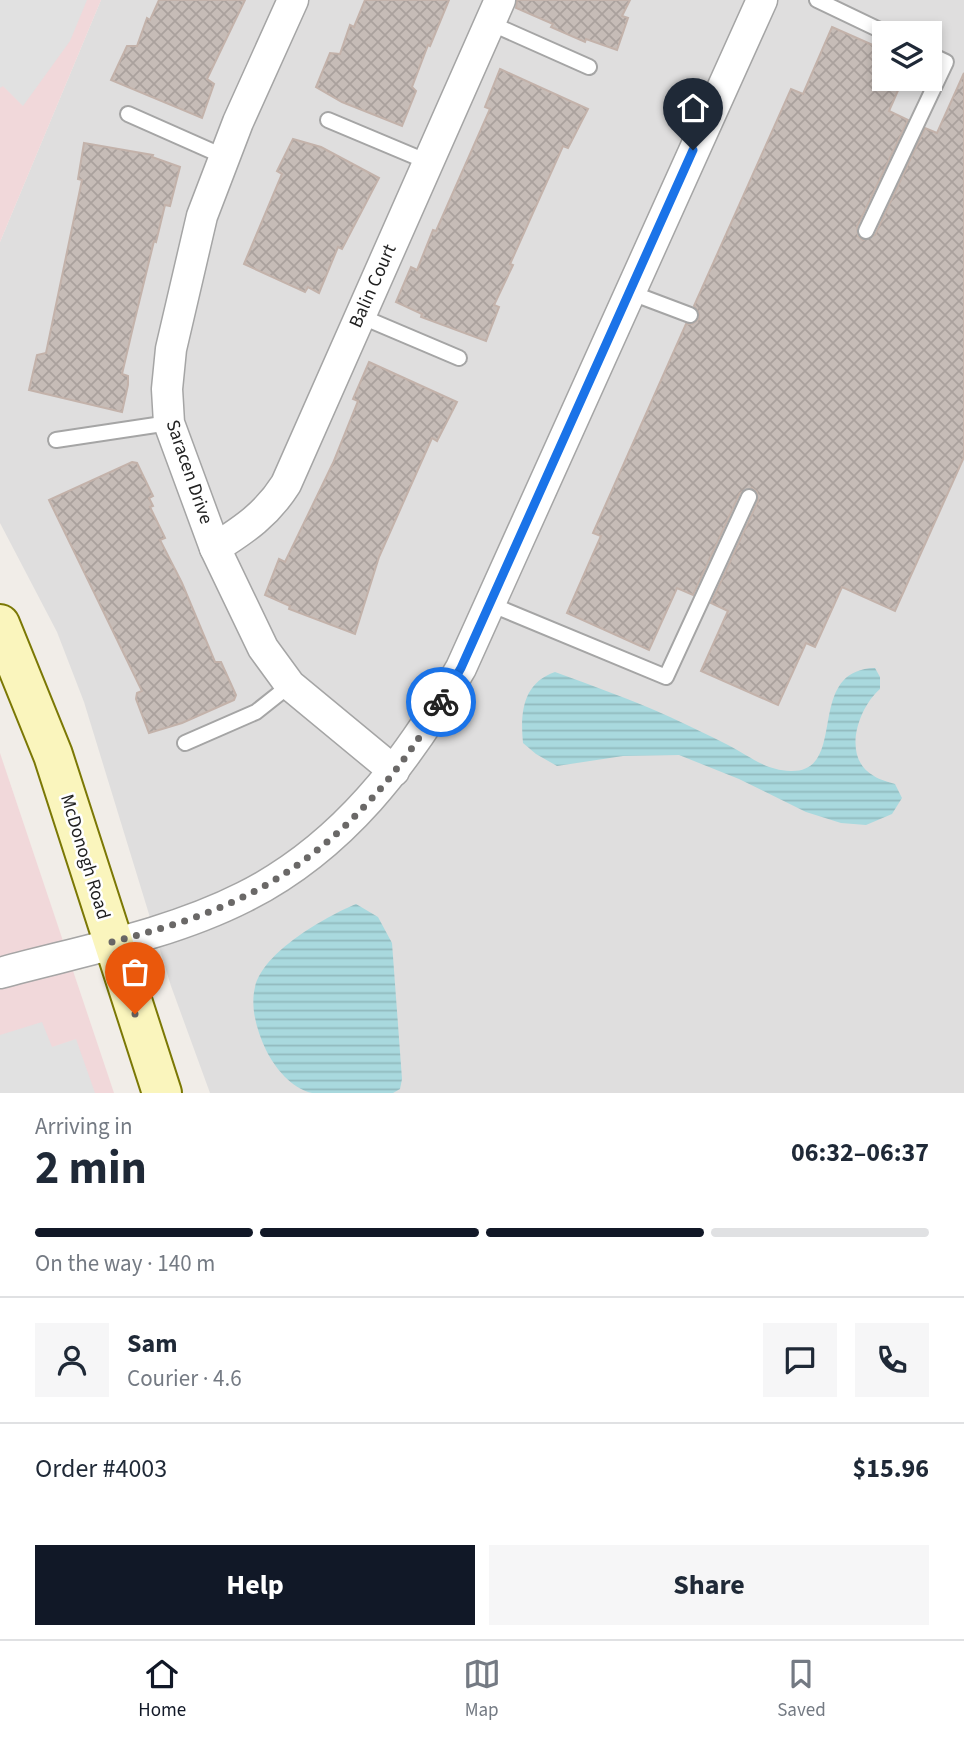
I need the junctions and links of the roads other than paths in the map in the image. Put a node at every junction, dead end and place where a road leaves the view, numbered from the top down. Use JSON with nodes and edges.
{"nodes":[{"id":1,"x":293,"y":0,"type":"edge"},
{"id":2,"x":762,"y":0,"type":"edge"},
{"id":3,"x":817,"y":0,"type":"edge"},
{"id":4,"x":495,"y":11,"type":"edge"},
{"id":5,"x":872,"y":26,"type":"edge"},
{"id":6,"x":589,"y":67,"type":"dead end"},
{"id":7,"x":932,"y":91,"type":"edge"},
{"id":8,"x":128,"y":114,"type":"dead end"},
{"id":9,"x":328,"y":120,"type":"dead end"},
{"id":10,"x":225,"y":157,"type":"junction"},
{"id":11,"x":428,"y":162,"type":"junction"},
{"id":12,"x":866,"y":232,"type":"dead end"},
{"id":13,"x":629,"y":292,"type":"junction"},
{"id":14,"x":690,"y":315,"type":"dead end"},
{"id":15,"x":360,"y":316,"type":"junction"},
{"id":16,"x":459,"y":358,"type":"dead end"},
{"id":17,"x":169,"y":424,"type":"junction"},
{"id":18,"x":56,"y":440,"type":"dead end"},
{"id":19,"x":749,"y":497,"type":"dead end"},
{"id":20,"x":215,"y":548,"type":"junction"},
{"id":21,"x":489,"y":604,"type":"junction"},
{"id":22,"x":0,"y":624,"type":"edge"},
{"id":23,"x":290,"y":685,"type":"junction"},
{"id":24,"x":185,"y":743,"type":"dead end"},
{"id":25,"x":394,"y":771,"type":"junction"},
{"id":26,"x":112,"y":942,"type":"junction"},
{"id":27,"x":0,"y":973,"type":"edge"},
{"id":28,"x":162,"y":1093,"type":"edge"}],
"edges":[{"from":1,"to":10,"type":"street","name":"Saracen Drive"},
{"from":2,"to":13,"type":"street"},
{"from":3,"to":5,"type":"lane"},
{"from":4,"to":6,"type":"lane"},
{"from":4,"to":11,"type":"street","name":"Balin Court"},
{"from":7,"to":12,"type":"lane"},
{"from":8,"to":10,"type":"lane"},
{"from":9,"to":11,"type":"lane"},
{"from":10,"to":17,"type":"street","name":"Saracen Drive"},
{"from":11,"to":15,"type":"street","name":"Balin Court"},
{"from":13,"to":14,"type":"lane"},
{"from":13,"to":21,"type":"street"},
{"from":15,"to":16,"type":"lane"},
{"from":15,"to":20,"type":"street","name":"Balin Court"},
{"from":17,"to":18,"type":"lane"},
{"from":17,"to":20,"type":"street","name":"Saracen Drive"},
{"from":19,"to":21,"type":"lane"},
{"from":20,"to":23,"type":"street","name":"Saracen Drive"},
{"from":21,"to":25,"type":"street"},
{"from":22,"to":26,"type":"main road","name":"McDonogh Road"},
{"from":23,"to":24,"type":"lane"},
{"from":23,"to":25,"type":"street","name":"Saracen Drive"},
{"from":25,"to":26,"type":"street"},
{"from":26,"to":27,"type":"street"},
{"from":26,"to":28,"type":"main road","name":"McDonogh Road"}]}
